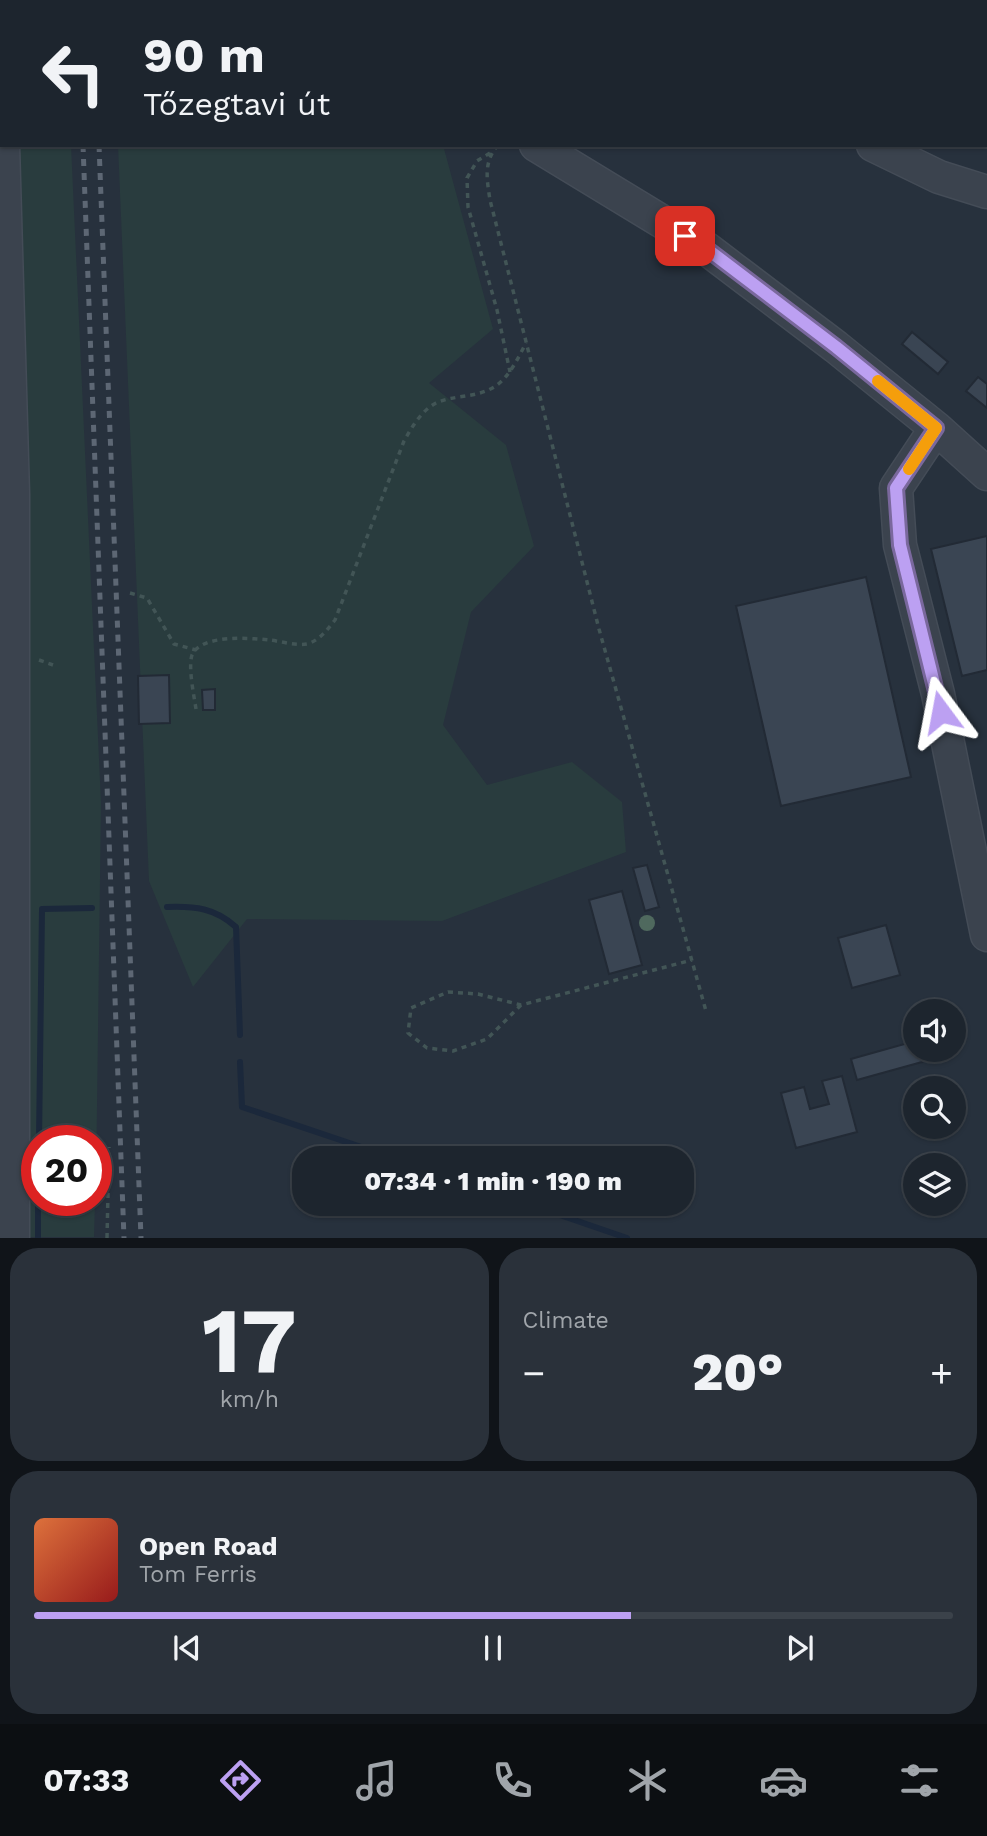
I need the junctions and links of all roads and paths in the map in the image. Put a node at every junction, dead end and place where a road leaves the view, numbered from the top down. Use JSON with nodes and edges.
{"nodes":[{"id":1,"x":4,"y":147,"type":"edge"},
{"id":2,"x":496,"y":147,"type":"edge"},
{"id":3,"x":539,"y":147,"type":"edge"},
{"id":4,"x":877,"y":147,"type":"edge"},
{"id":5,"x":492,"y":152,"type":"junction"},
{"id":6,"x":987,"y":192,"type":"edge"},
{"id":7,"x":526,"y":343,"type":"junction"},
{"id":8,"x":510,"y":372,"type":"junction"},
{"id":9,"x":936,"y":428,"type":"junction"},
{"id":10,"x":987,"y":474,"type":"edge"},
{"id":11,"x":130,"y":593,"type":"dead end"},
{"id":12,"x":196,"y":650,"type":"junction"},
{"id":13,"x":196,"y":709,"type":"dead end"},
{"id":14,"x":987,"y":935,"type":"edge"},
{"id":15,"x":692,"y":960,"type":"junction"},
{"id":16,"x":522,"y":1005,"type":"junction"},
{"id":17,"x":706,"y":1011,"type":"dead end"},
{"id":18,"x":107,"y":1216,"type":"edge"},
{"id":19,"x":13,"y":1237,"type":"edge"},
{"id":20,"x":107,"y":1237,"type":"edge"}],
"edges":[{"from":1,"to":19,"type":"street"},
{"from":2,"to":5,"type":"path"},
{"from":3,"to":9,"type":"street"},
{"from":4,"to":6,"type":"street"},
{"from":5,"to":7,"type":"path"},
{"from":5,"to":8,"type":"path"},
{"from":7,"to":8,"type":"path"},
{"from":7,"to":15,"type":"path"},
{"from":8,"to":12,"type":"path"},
{"from":9,"to":10,"type":"street"},
{"from":9,"to":14,"type":"street"},
{"from":11,"to":12,"type":"path"},
{"from":12,"to":13,"type":"path"},
{"from":15,"to":16,"type":"path"},
{"from":15,"to":17,"type":"path"},
{"from":16,"to":16,"type":"path"},
{"from":18,"to":20,"type":"path"}]}
